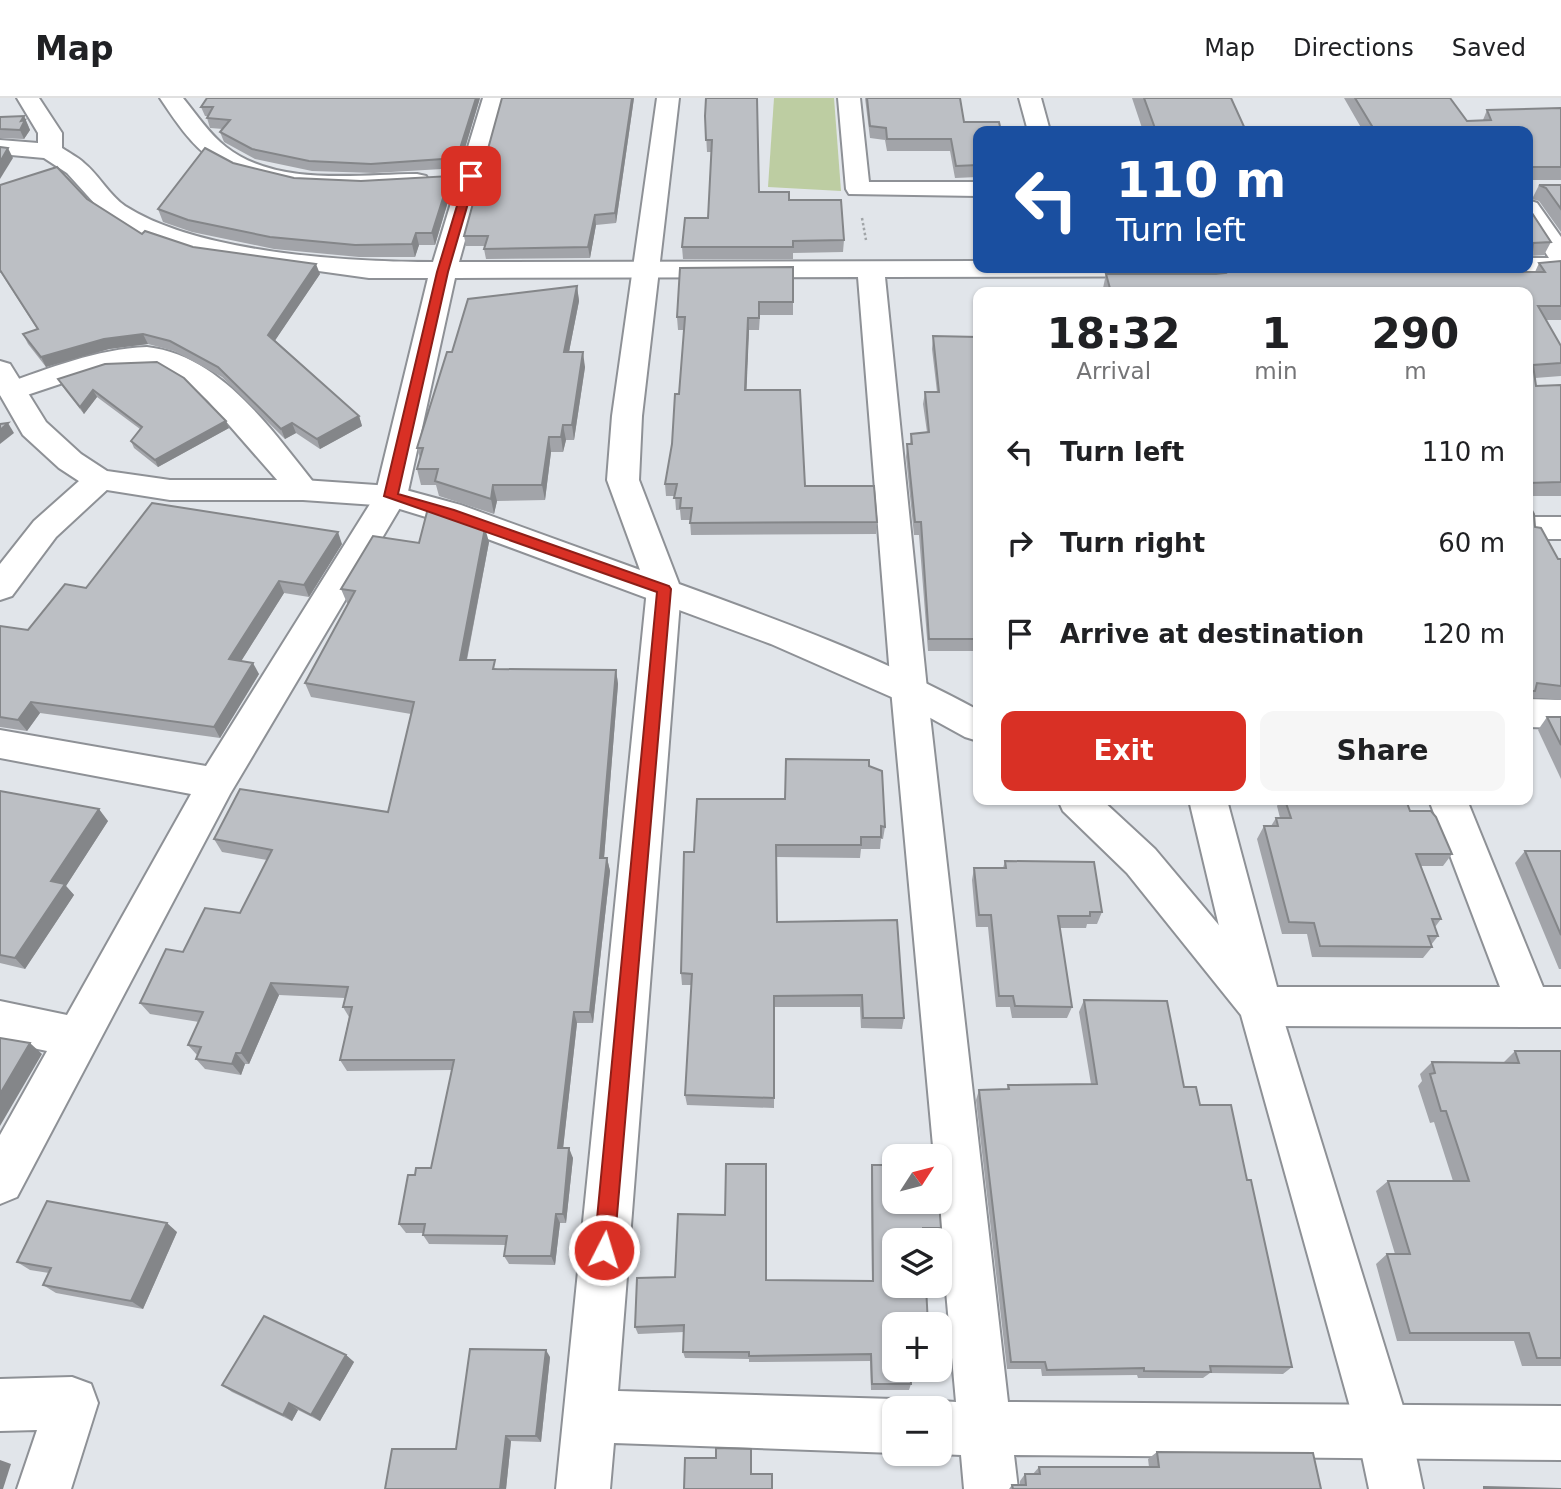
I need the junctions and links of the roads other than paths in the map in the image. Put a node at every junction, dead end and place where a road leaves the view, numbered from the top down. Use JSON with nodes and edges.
{"nodes":[{"id":1,"x":28,"y":98,"type":"edge"},
{"id":2,"x":171,"y":98,"type":"edge"},
{"id":3,"x":494,"y":98,"type":"edge"},
{"id":4,"x":668,"y":98,"type":"edge"},
{"id":5,"x":849,"y":98,"type":"edge"},
{"id":6,"x":1030,"y":98,"type":"edge"},
{"id":7,"x":1038,"y":126,"type":"edge"},
{"id":8,"x":0,"y":147,"type":"edge"},
{"id":9,"x":50,"y":151,"type":"junction"},
{"id":10,"x":471,"y":176,"type":"junction"},
{"id":11,"x":973,"y":189,"type":"edge"},
{"id":12,"x":1533,"y":199,"type":"edge"},
{"id":13,"x":1561,"y":256,"type":"edge"},
{"id":14,"x":1561,"y":266,"type":"edge"},
{"id":15,"x":1533,"y":267,"type":"edge"},
{"id":16,"x":648,"y":268,"type":"junction"},
{"id":17,"x":871,"y":271,"type":"junction"},
{"id":18,"x":443,"y":272,"type":"junction"},
{"id":19,"x":1150,"y":273,"type":"edge"},
{"id":20,"x":1076,"y":276,"type":"edge"},
{"id":21,"x":6,"y":380,"type":"edge"},
{"id":22,"x":100,"y":480,"type":"junction"},
{"id":23,"x":303,"y":490,"type":"junction"},
{"id":24,"x":391,"y":496,"type":"junction"},
{"id":25,"x":1533,"y":528,"type":"edge"},
{"id":26,"x":1561,"y":528,"type":"edge"},
{"id":27,"x":0,"y":588,"type":"edge"},
{"id":28,"x":664,"y":589,"type":"junction"},
{"id":29,"x":909,"y":689,"type":"junction"},
{"id":30,"x":1533,"y":713,"type":"edge"},
{"id":31,"x":1561,"y":714,"type":"edge"},
{"id":32,"x":973,"y":724,"type":"edge"},
{"id":33,"x":0,"y":744,"type":"edge"},
{"id":34,"x":216,"y":782,"type":"junction"},
{"id":35,"x":1082,"y":805,"type":"edge"},
{"id":36,"x":1209,"y":805,"type":"edge"},
{"id":37,"x":1450,"y":805,"type":"edge"},
{"id":38,"x":1260,"y":1006,"type":"junction"},
{"id":39,"x":1545,"y":1007,"type":"edge"},
{"id":40,"x":0,"y":1021,"type":"edge"},
{"id":41,"x":78,"y":1037,"type":"junction"},
{"id":42,"x":0,"y":1181,"type":"edge"},
{"id":43,"x":0,"y":1405,"type":"edge"},
{"id":44,"x":589,"y":1416,"type":"junction"},
{"id":45,"x":882,"y":1426,"type":"edge"},
{"id":46,"x":963,"y":1429,"type":"edge"},
{"id":47,"x":1384,"y":1432,"type":"junction"},
{"id":48,"x":1561,"y":1433,"type":"edge"},
{"id":49,"x":44,"y":1489,"type":"edge"},
{"id":50,"x":583,"y":1489,"type":"edge"},
{"id":51,"x":991,"y":1489,"type":"edge"},
{"id":52,"x":1396,"y":1489,"type":"edge"}],
"edges":[{"from":1,"to":9,"type":"street"},
{"from":2,"to":10,"type":"street"},
{"from":3,"to":10,"type":"street"},
{"from":4,"to":16,"type":"street"},
{"from":5,"to":11,"type":"street"},
{"from":6,"to":7,"type":"street"},
{"from":8,"to":9,"type":"street"},
{"from":9,"to":18,"type":"street"},
{"from":10,"to":18,"type":"street"},
{"from":12,"to":13,"type":"street"},
{"from":14,"to":15,"type":"street"},
{"from":16,"to":17,"type":"street"},
{"from":16,"to":18,"type":"street"},
{"from":16,"to":28,"type":"street"},
{"from":17,"to":20,"type":"street"},
{"from":17,"to":29,"type":"street"},
{"from":18,"to":24,"type":"street"},
{"from":19,"to":20,"type":"street"},
{"from":21,"to":22,"type":"street"},
{"from":21,"to":23,"type":"street"},
{"from":22,"to":23,"type":"street"},
{"from":22,"to":27,"type":"street"},
{"from":23,"to":24,"type":"street"},
{"from":24,"to":28,"type":"street"},
{"from":24,"to":34,"type":"street"},
{"from":25,"to":26,"type":"street"},
{"from":28,"to":29,"type":"street"},
{"from":28,"to":44,"type":"street"},
{"from":29,"to":32,"type":"street"},
{"from":29,"to":46,"type":"street"},
{"from":30,"to":31,"type":"street"},
{"from":33,"to":34,"type":"street"},
{"from":34,"to":41,"type":"street"},
{"from":35,"to":38,"type":"street"},
{"from":36,"to":38,"type":"street"},
{"from":37,"to":39,"type":"street"},
{"from":38,"to":39,"type":"street"},
{"from":38,"to":47,"type":"street"},
{"from":40,"to":41,"type":"street"},
{"from":41,"to":42,"type":"street"},
{"from":43,"to":49,"type":"street"},
{"from":44,"to":45,"type":"street"},
{"from":44,"to":50,"type":"street"},
{"from":46,"to":47,"type":"street"},
{"from":46,"to":51,"type":"street"},
{"from":47,"to":48,"type":"street"},
{"from":47,"to":52,"type":"street"}]}
